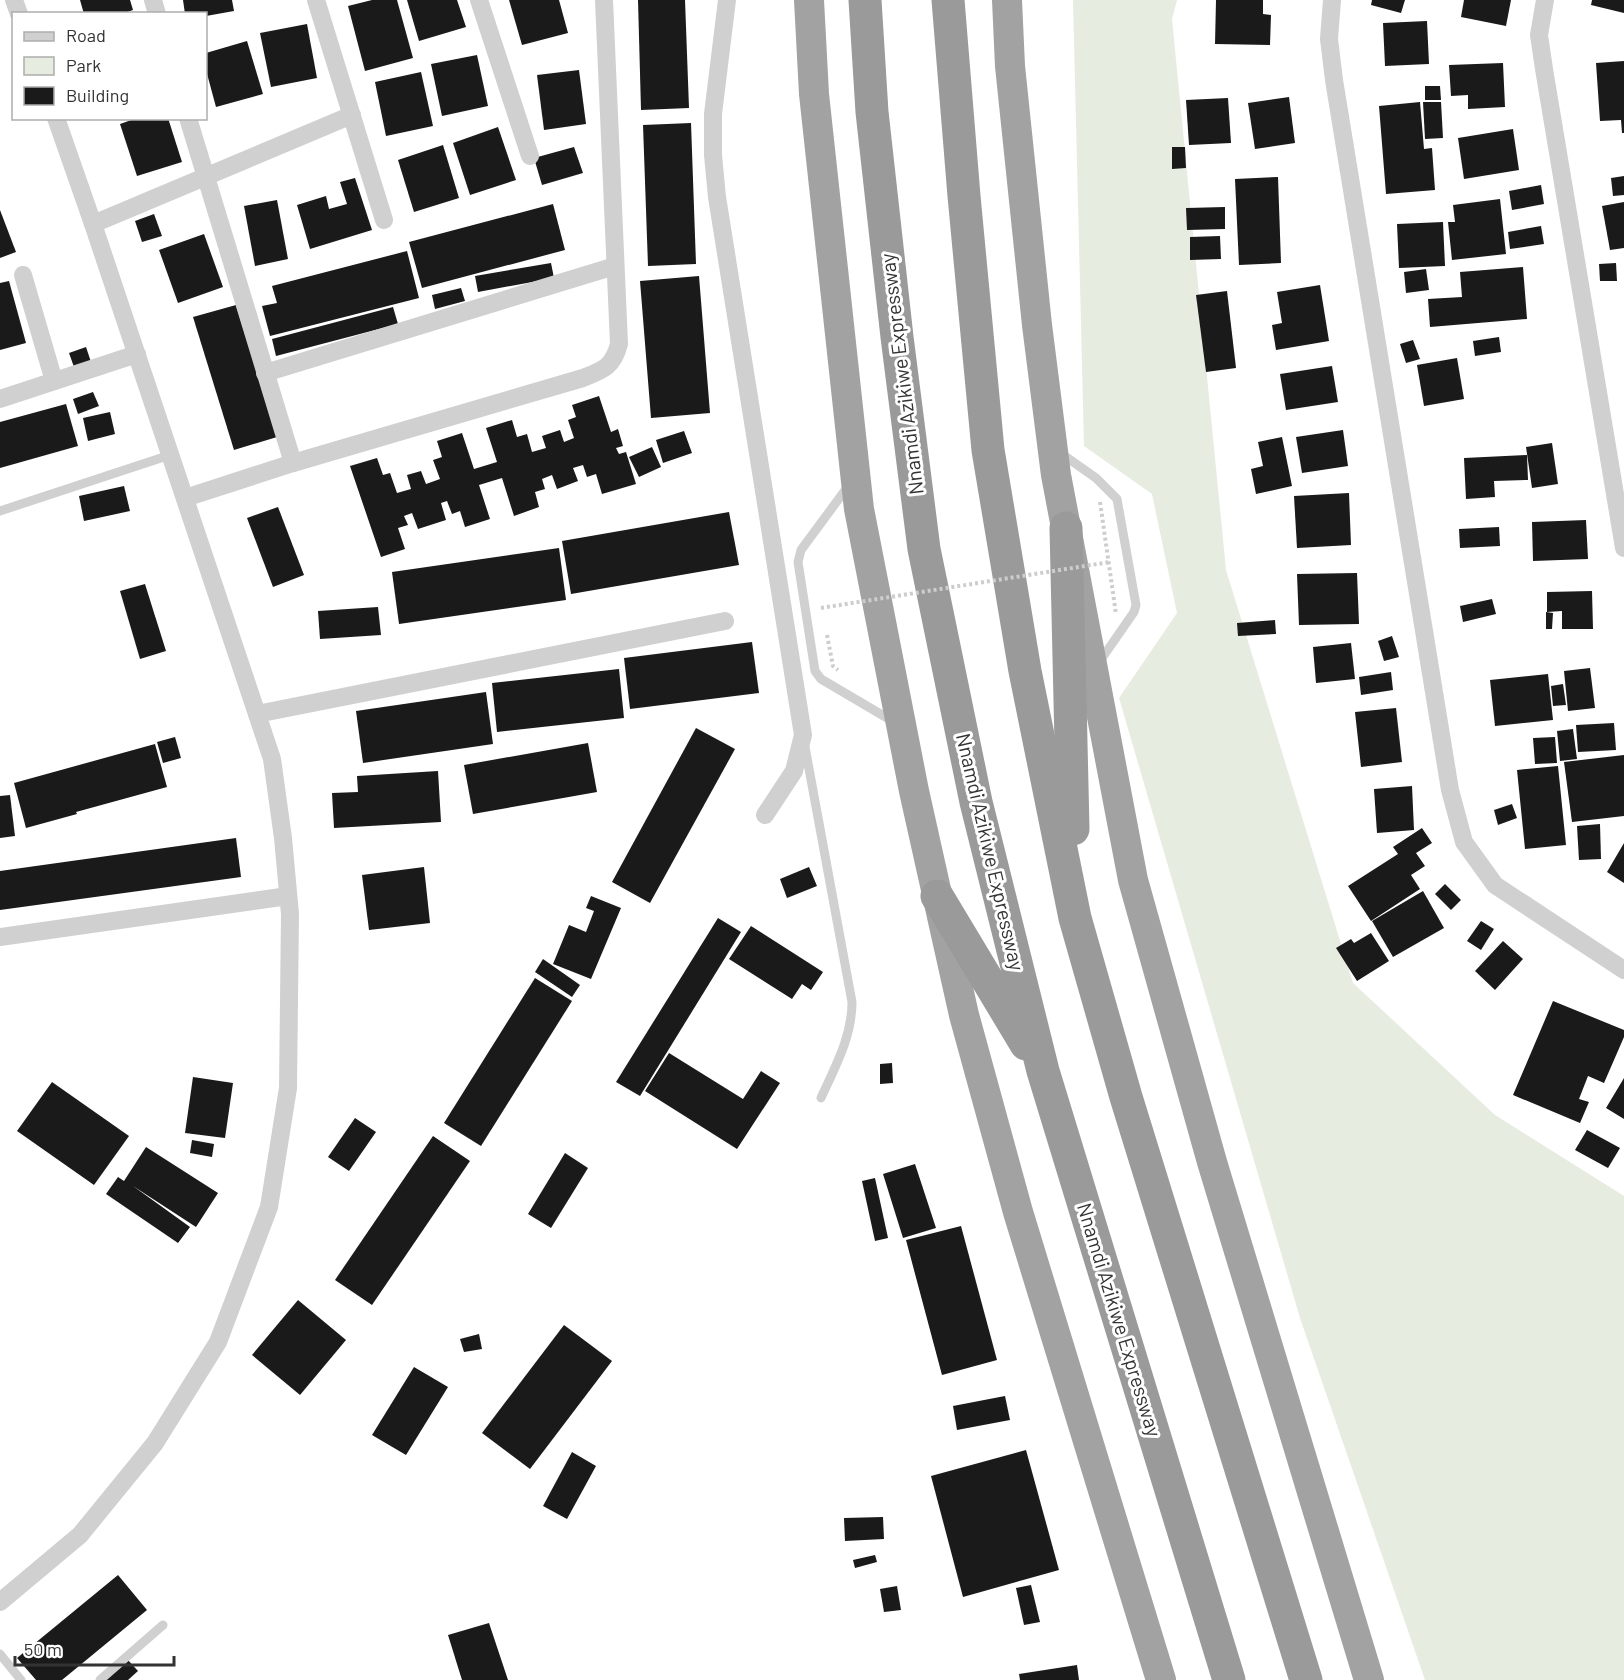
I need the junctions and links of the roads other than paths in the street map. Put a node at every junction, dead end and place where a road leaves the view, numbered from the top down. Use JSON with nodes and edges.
{"nodes":[{"id":1,"x":316,"y":0,"type":"edge"},
{"id":2,"x":479,"y":0,"type":"edge"},
{"id":3,"x":604,"y":0,"type":"edge"},
{"id":4,"x":727,"y":0,"type":"edge"},
{"id":5,"x":809,"y":0,"type":"edge"},
{"id":6,"x":865,"y":0,"type":"edge"},
{"id":7,"x":948,"y":0,"type":"edge"},
{"id":8,"x":1007,"y":0,"type":"edge"},
{"id":9,"x":1332,"y":0,"type":"edge"},
{"id":10,"x":1545,"y":0,"type":"edge"},
{"id":11,"x":352,"y":115,"type":"junction"},
{"id":12,"x":57,"y":120,"type":"edge"},
{"id":13,"x":189,"y":120,"type":"edge"},
{"id":14,"x":530,"y":156,"type":"dead end"},
{"id":15,"x":205,"y":176,"type":"junction"},
{"id":16,"x":384,"y":220,"type":"dead end"},
{"id":17,"x":93,"y":224,"type":"junction"},
{"id":18,"x":615,"y":266,"type":"junction"},
{"id":19,"x":23,"y":275,"type":"dead end"},
{"id":20,"x":137,"y":354,"type":"junction"},
{"id":21,"x":265,"y":373,"type":"junction"},
{"id":22,"x":54,"y":381,"type":"junction"},
{"id":23,"x":0,"y":399,"type":"edge"},
{"id":24,"x":1052,"y":447,"type":"junction"},
{"id":25,"x":170,"y":455,"type":"junction"},
{"id":26,"x":293,"y":463,"type":"junction"},
{"id":27,"x":855,"y":476,"type":"junction"},
{"id":28,"x":185,"y":498,"type":"junction"},
{"id":29,"x":0,"y":511,"type":"edge"},
{"id":30,"x":1066,"y":528,"type":"junction"},
{"id":31,"x":1624,"y":548,"type":"edge"},
{"id":32,"x":725,"y":621,"type":"dead end"},
{"id":33,"x":1093,"y":671,"type":"junction"},
{"id":34,"x":257,"y":714,"type":"junction"},
{"id":35,"x":901,"y":726,"type":"junction"},
{"id":36,"x":803,"y":735,"type":"junction"},
{"id":37,"x":765,"y":815,"type":"dead end"},
{"id":38,"x":288,"y":896,"type":"junction"},
{"id":39,"x":937,"y":896,"type":"junction"},
{"id":40,"x":1075,"y":918,"type":"junction"},
{"id":41,"x":0,"y":938,"type":"edge"},
{"id":42,"x":1624,"y":970,"type":"edge"},
{"id":43,"x":1043,"y":1071,"type":"junction"},
{"id":44,"x":821,"y":1098,"type":"dead end"},
{"id":45,"x":0,"y":1602,"type":"edge"},
{"id":46,"x":163,"y":1625,"type":"dead end"},
{"id":47,"x":0,"y":1654,"type":"edge"},
{"id":48,"x":21,"y":1680,"type":"edge"},
{"id":49,"x":100,"y":1680,"type":"edge"},
{"id":50,"x":1161,"y":1680,"type":"edge"},
{"id":51,"x":1229,"y":1680,"type":"edge"},
{"id":52,"x":1306,"y":1680,"type":"edge"},
{"id":53,"x":1370,"y":1680,"type":"edge"}],
"edges":[{"from":1,"to":11,"type":"street"},
{"from":2,"to":14,"type":"street"},
{"from":3,"to":18,"type":"street"},
{"from":4,"to":36,"type":"street"},
{"from":5,"to":27,"type":"highway"},
{"from":6,"to":43,"type":"highway","name":"Nnamdi Azikiwe Expressway"},
{"from":7,"to":40,"type":"highway"},
{"from":8,"to":24,"type":"highway"},
{"from":9,"to":42,"type":"street"},
{"from":10,"to":31,"type":"street"},
{"from":11,"to":15,"type":"street"},
{"from":11,"to":16,"type":"street"},
{"from":12,"to":17,"type":"street"},
{"from":13,"to":15,"type":"street"},
{"from":15,"to":17,"type":"street"},
{"from":15,"to":21,"type":"street"},
{"from":17,"to":20,"type":"street"},
{"from":18,"to":21,"type":"street"},
{"from":18,"to":26,"type":"street"},
{"from":19,"to":22,"type":"street"},
{"from":20,"to":22,"type":"street"},
{"from":20,"to":25,"type":"street"},
{"from":21,"to":26,"type":"street"},
{"from":22,"to":23,"type":"street"},
{"from":24,"to":30,"type":"highway"},
{"from":24,"to":33,"type":"lane"},
{"from":25,"to":28,"type":"street"},
{"from":25,"to":29,"type":"lane"},
{"from":26,"to":28,"type":"street"},
{"from":27,"to":35,"type":"highway"},
{"from":27,"to":35,"type":"lane"},
{"from":28,"to":34,"type":"street"},
{"from":30,"to":33,"type":"highway"},
{"from":30,"to":40,"type":"highway"},
{"from":32,"to":34,"type":"street"},
{"from":33,"to":53,"type":"highway"},
{"from":34,"to":38,"type":"street"},
{"from":35,"to":39,"type":"highway"},
{"from":36,"to":37,"type":"street"},
{"from":36,"to":44,"type":"lane"},
{"from":38,"to":41,"type":"street"},
{"from":38,"to":45,"type":"street"},
{"from":39,"to":43,"type":"highway"},
{"from":39,"to":50,"type":"highway"},
{"from":40,"to":52,"type":"highway"},
{"from":43,"to":51,"type":"highway","name":"Nnamdi Azikiwe Expressway"},
{"from":46,"to":49,"type":"lane"},
{"from":47,"to":48,"type":"lane"}]}
